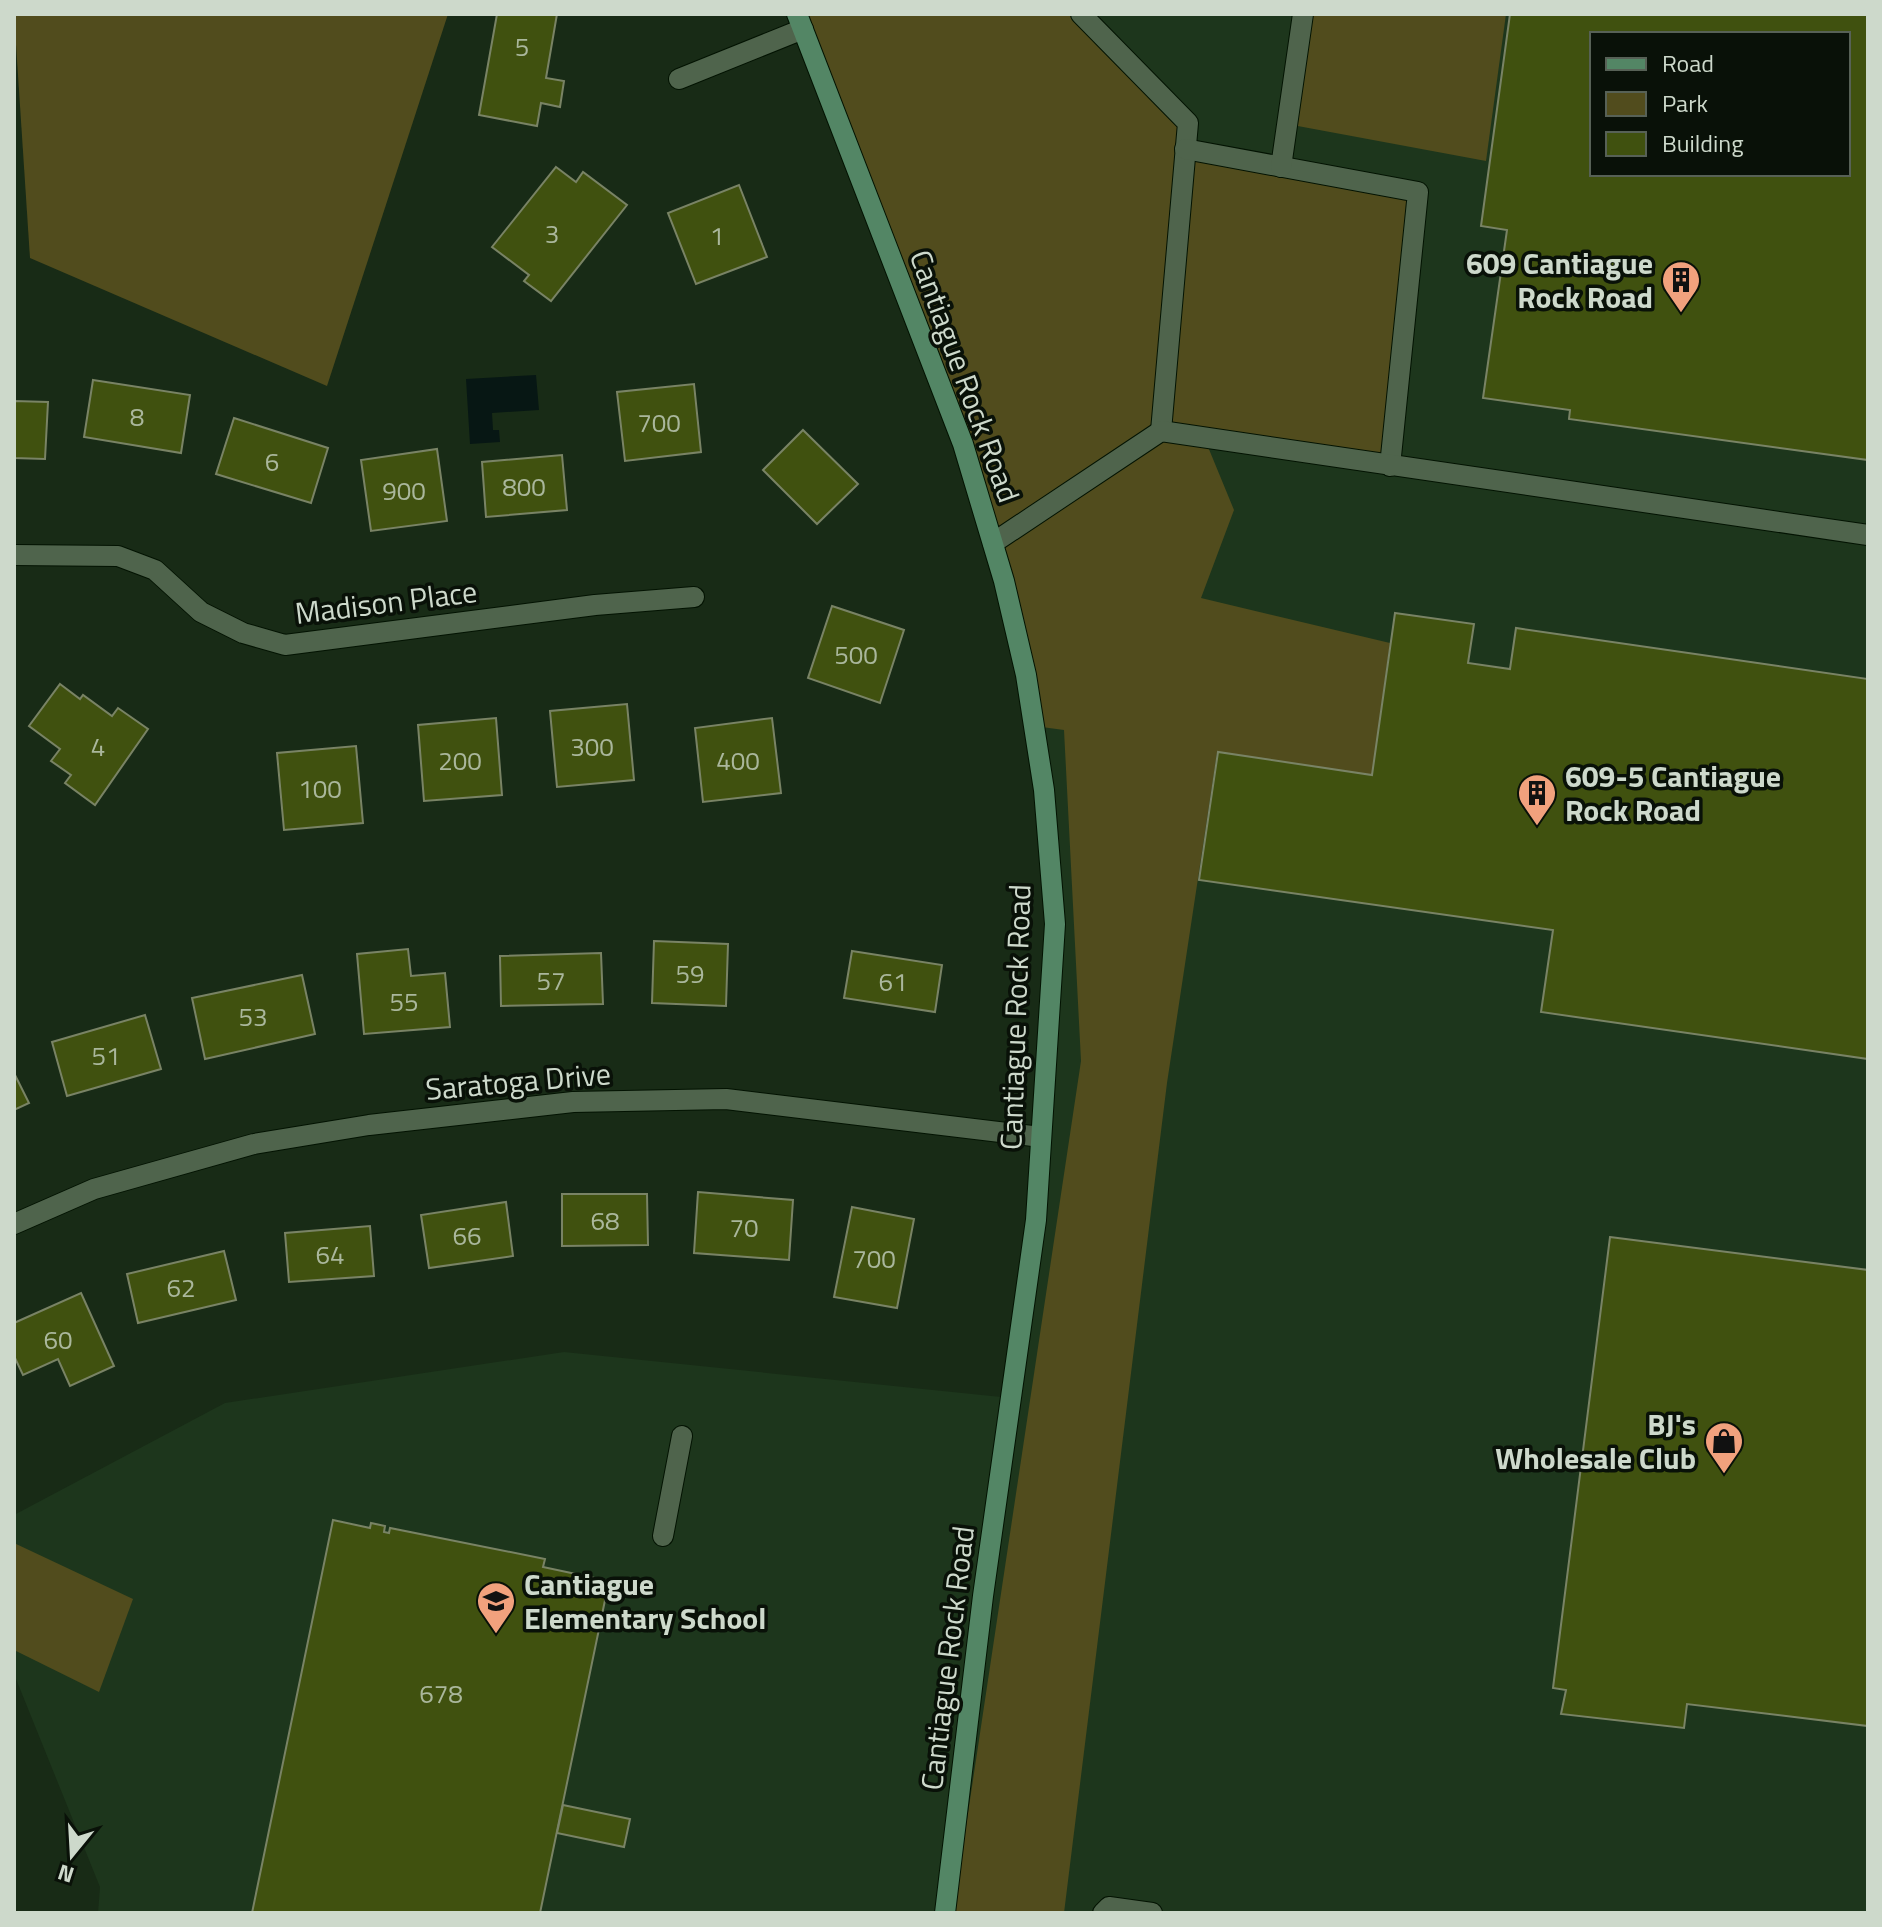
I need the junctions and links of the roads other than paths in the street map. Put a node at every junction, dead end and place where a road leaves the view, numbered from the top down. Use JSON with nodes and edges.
{"nodes":[{"id":1,"x":1081,"y":14,"type":"edge"},
{"id":2,"x":1303,"y":14,"type":"edge"},
{"id":3,"x":800,"y":22,"type":"edge"},
{"id":4,"x":679,"y":79,"type":"dead end"},
{"id":5,"x":1185,"y":149,"type":"junction"},
{"id":6,"x":1281,"y":167,"type":"junction"},
{"id":7,"x":1161,"y":431,"type":"junction"},
{"id":8,"x":1390,"y":466,"type":"junction"},
{"id":9,"x":1868,"y":535,"type":"edge"},
{"id":10,"x":993,"y":543,"type":"junction"},
{"id":11,"x":14,"y":555,"type":"edge"},
{"id":12,"x":694,"y":597,"type":"dead end"},
{"id":13,"x":1041,"y":1137,"type":"junction"},
{"id":14,"x":14,"y":1224,"type":"edge"},
{"id":15,"x":682,"y":1436,"type":"dead end"},
{"id":16,"x":663,"y":1536,"type":"dead end"},
{"id":17,"x":945,"y":1913,"type":"edge"},
{"id":18,"x":1103,"y":1913,"type":"edge"},
{"id":19,"x":1152,"y":1913,"type":"edge"}],
"edges":[{"from":1,"to":5,"type":"street"},
{"from":2,"to":6,"type":"street"},
{"from":3,"to":4,"type":"street"},
{"from":3,"to":10,"type":"main road","name":"Cantiague Rock Road"},
{"from":5,"to":6,"type":"street"},
{"from":5,"to":7,"type":"street"},
{"from":6,"to":8,"type":"street"},
{"from":7,"to":8,"type":"street"},
{"from":7,"to":10,"type":"street"},
{"from":8,"to":9,"type":"street"},
{"from":10,"to":13,"type":"main road","name":"Cantiague Rock Road"},
{"from":11,"to":12,"type":"street","name":"Madison Place"},
{"from":13,"to":14,"type":"street","name":"Saratoga Drive"},
{"from":13,"to":17,"type":"main road","name":"Cantiague Rock Road"},
{"from":15,"to":16,"type":"street"},
{"from":18,"to":19,"type":"street"}]}
